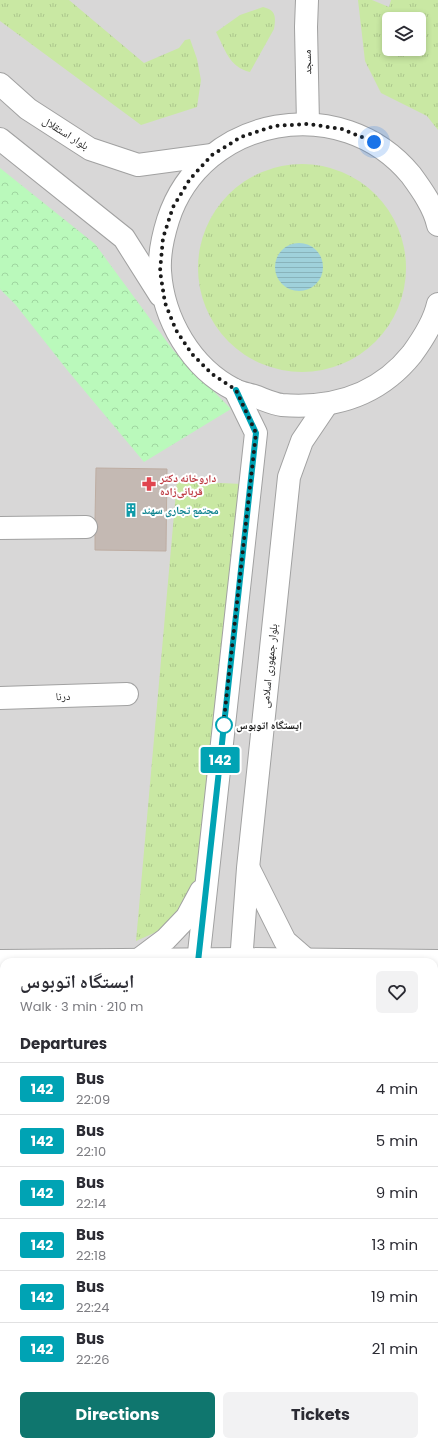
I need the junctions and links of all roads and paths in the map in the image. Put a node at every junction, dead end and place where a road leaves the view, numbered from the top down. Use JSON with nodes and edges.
{"nodes":[{"id":1,"x":307,"y":0,"type":"edge"},
{"id":2,"x":0,"y":84,"type":"edge"},
{"id":3,"x":308,"y":124,"type":"junction"},
{"id":4,"x":0,"y":138,"type":"edge"},
{"id":5,"x":212,"y":155,"type":"junction"},
{"id":6,"x":438,"y":222,"type":"edge"},
{"id":7,"x":165,"y":303,"type":"junction"},
{"id":8,"x":438,"y":304,"type":"edge"},
{"id":9,"x":430,"y":336,"type":"edge"},
{"id":10,"x":236,"y":390,"type":"junction"},
{"id":11,"x":327,"y":404,"type":"junction"},
{"id":12,"x":86,"y":527,"type":"dead end"},
{"id":13,"x":0,"y":528,"type":"edge"},
{"id":14,"x":127,"y":694,"type":"dead end"},
{"id":15,"x":0,"y":698,"type":"edge"},
{"id":16,"x":248,"y":868,"type":"junction"},
{"id":17,"x":207,"y":878,"type":"junction"},
{"id":18,"x":141,"y":958,"type":"edge"},
{"id":19,"x":198,"y":958,"type":"edge"},
{"id":20,"x":242,"y":958,"type":"edge"},
{"id":21,"x":306,"y":958,"type":"edge"}],
"edges":[{"from":1,"to":3,"type":"street","name":"مسجد"},
{"from":2,"to":5,"type":"street","name":"بلوار استقلال"},
{"from":3,"to":5,"type":"street"},
{"from":3,"to":6,"type":"street"},
{"from":4,"to":7,"type":"street"},
{"from":5,"to":7,"type":"street"},
{"from":7,"to":10,"type":"street"},
{"from":8,"to":9,"type":"street"},
{"from":9,"to":11,"type":"street"},
{"from":10,"to":11,"type":"street"},
{"from":10,"to":17,"type":"street"},
{"from":11,"to":16,"type":"street","name":"بلوار جمهوری اسلامی"},
{"from":12,"to":13,"type":"street"},
{"from":14,"to":15,"type":"street","name":"درنا"},
{"from":16,"to":20,"type":"street","name":"بلوار جمهوری اسلامی"},
{"from":16,"to":21,"type":"street"},
{"from":17,"to":18,"type":"street"},
{"from":17,"to":19,"type":"street"}]}
